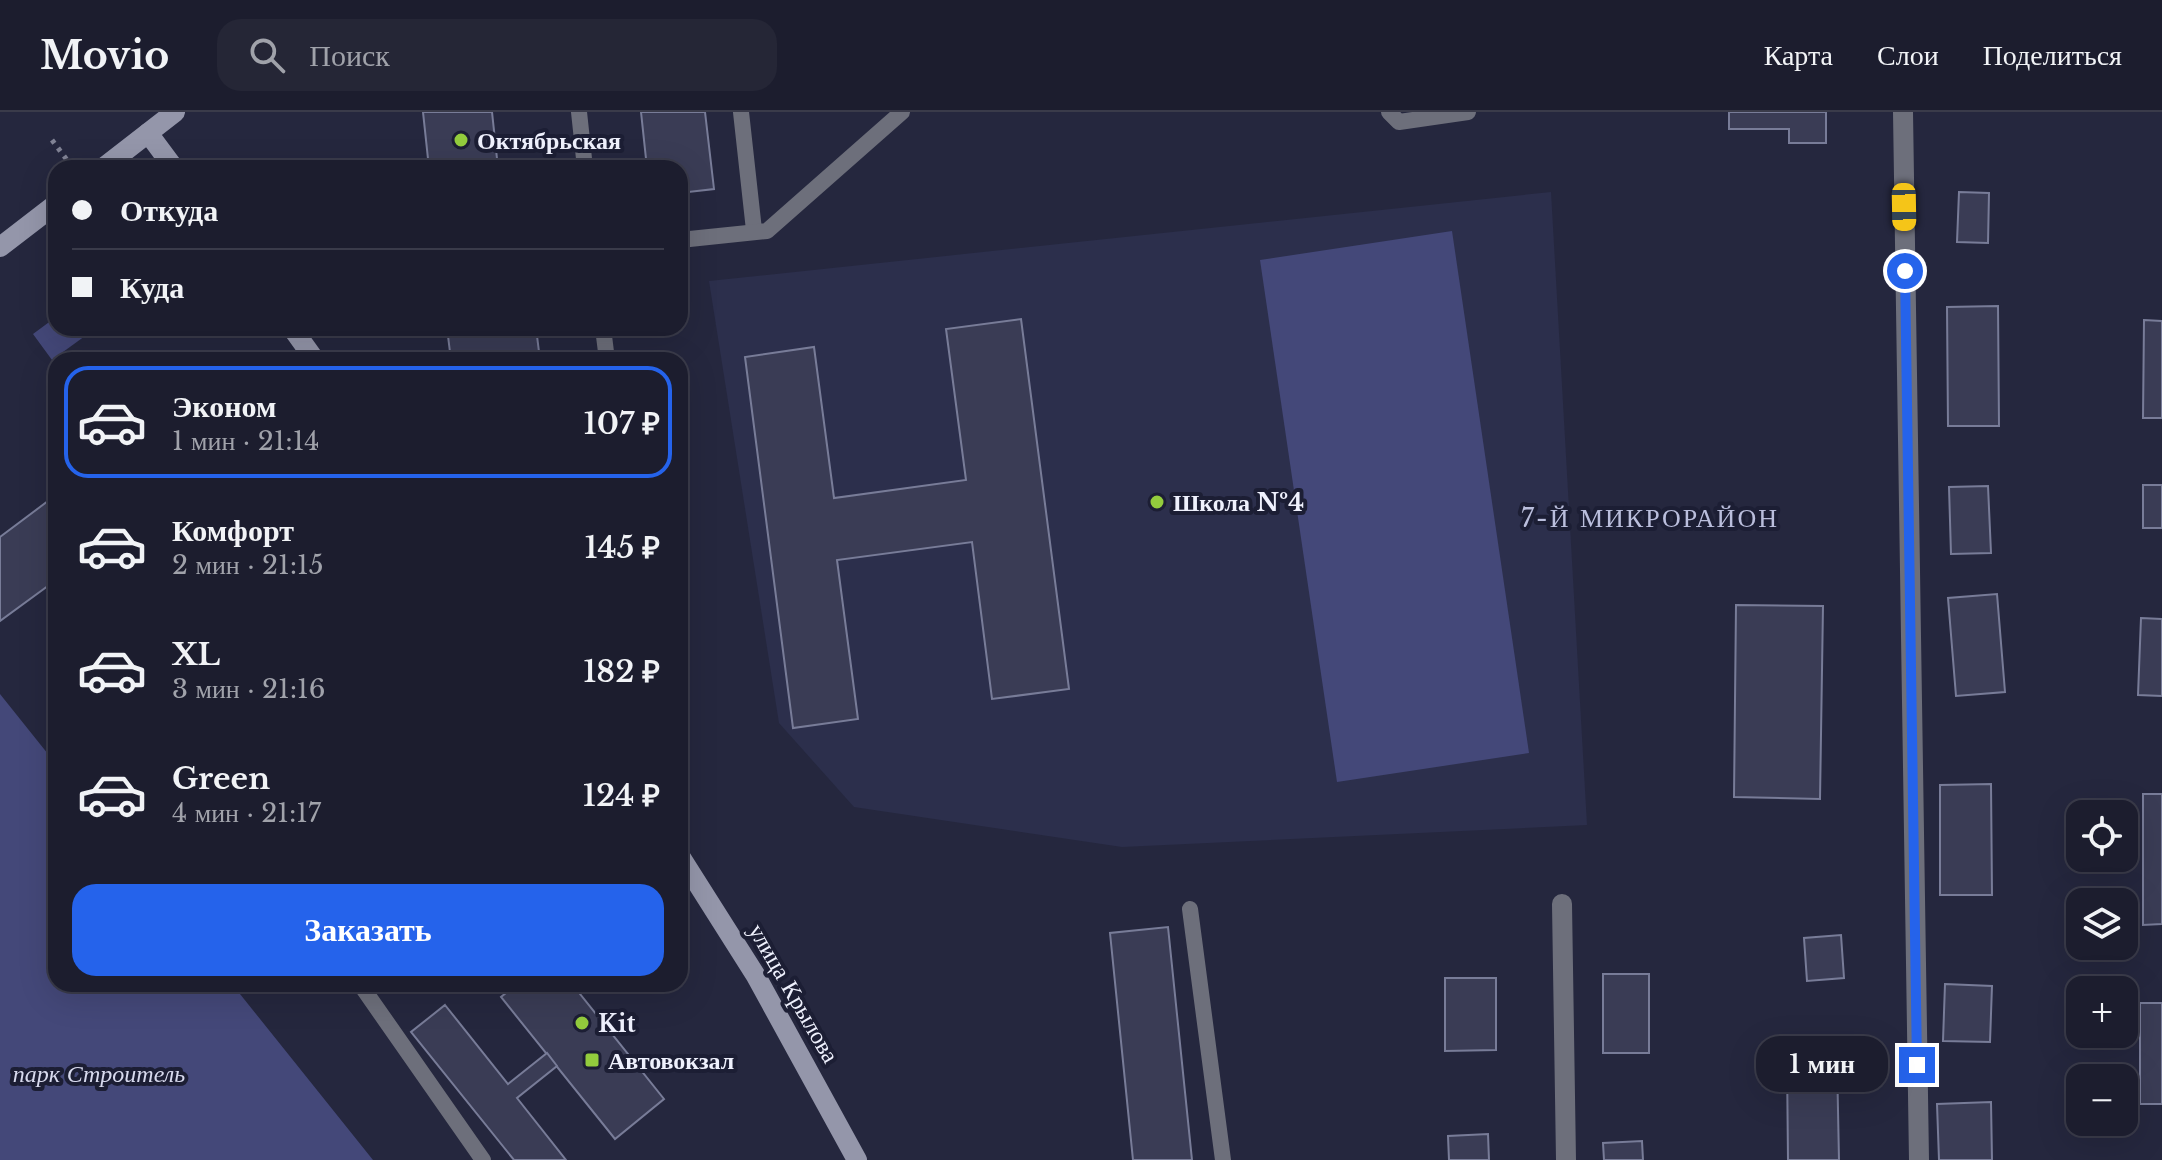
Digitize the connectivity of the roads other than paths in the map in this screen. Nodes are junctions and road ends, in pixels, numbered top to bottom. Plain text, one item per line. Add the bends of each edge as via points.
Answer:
1 (175, 112) edge
2 (579, 112) edge
3 (741, 112) edge
4 (902, 112) edge
5 (1389, 112) edge
6 (1468, 112) edge
7 (1903, 112) edge
8 (148, 133) junction
9 (113, 160) edge
10 (168, 160) edge
11 (584, 160) edge
12 (48, 210) edge
13 (754, 230) junction
14 (688, 239) edge
15 (0, 247) edge
16 (688, 869) edge
17 (1562, 904) dead end
18 (1190, 909) dead end
19 (366, 992) edge
20 (483, 1160) edge
21 (857, 1160) edge
22 (1223, 1160) edge
23 (1566, 1160) edge
24 (1919, 1160) edge

1 - 8 main road
2 - 11 lane
3 - 13 lane
4 - 13 lane via 767,231
5 - 6 lane via 1399,122
7 - 24 street
8 - 9 main road
8 - 10 main road
12 - 15 main road
13 - 14 lane
16 - 21 main road, улица Крылова via 756,976
17 - 23 street
18 - 22 lane
19 - 20 lane

